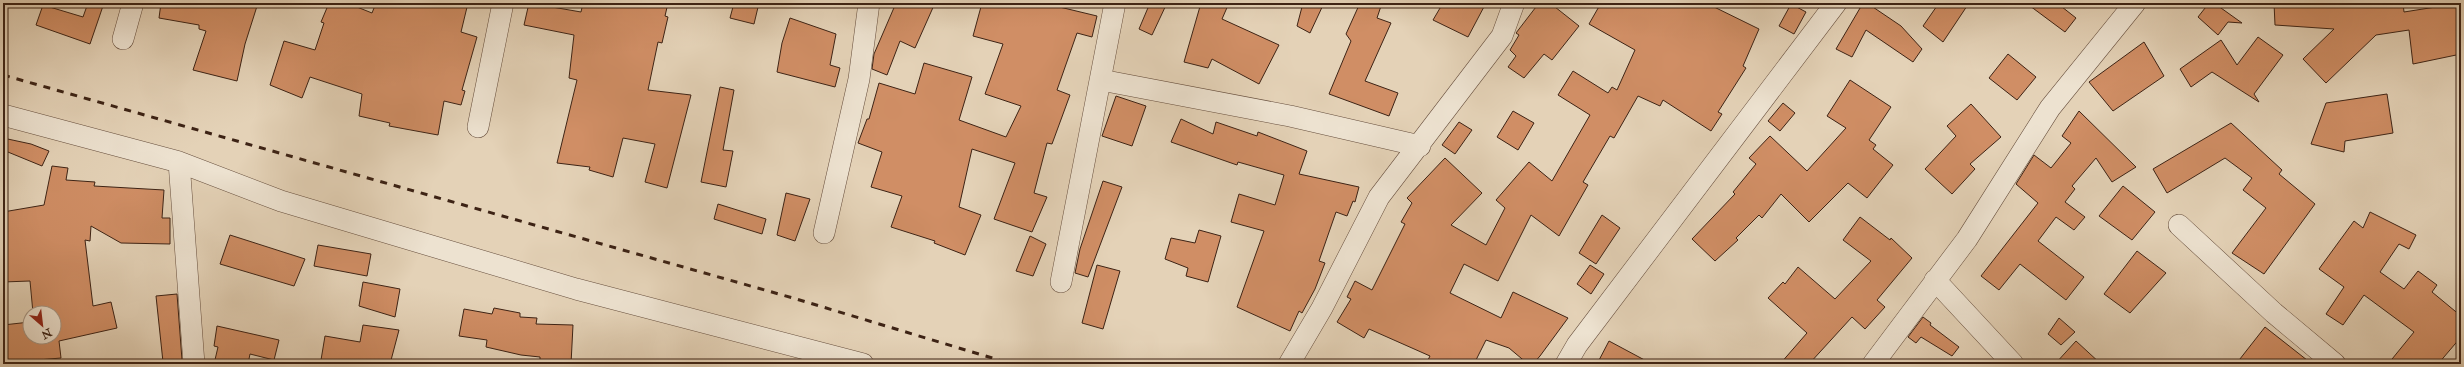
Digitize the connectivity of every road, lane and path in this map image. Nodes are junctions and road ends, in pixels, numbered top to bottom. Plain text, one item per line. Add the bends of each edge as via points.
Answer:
1 (133, 3) edge
2 (503, 3) edge
3 (870, 3) edge
4 (1115, 3) edge
5 (1514, 3) edge
6 (1836, 3) edge
7 (2135, 3) edge
8 (123, 39) dead end
9 (1101, 80) junction
10 (3, 115) edge
11 (478, 127) dead end
12 (1420, 146) junction
13 (179, 162) junction
14 (2179, 225) dead end
15 (824, 233) dead end
16 (1935, 280) junction
17 (1061, 282) dead end
18 (194, 364) edge
19 (863, 364) edge
20 (1289, 364) edge
21 (1566, 364) edge
22 (1874, 364) edge
23 (2013, 364) edge
24 (2335, 364) edge

1 - 8 street
2 - 11 street
3 - 15 street via 859,79
4 - 9 street
5 - 12 street via 1502,36
6 - 21 street via 1577,345
7 - 16 street via 2050,108 1967,239
9 - 12 street via 1290,116
9 - 17 street
10 - 13 street
12 - 20 street via 1393,176 1379,197 1322,308
13 - 18 street
13 - 19 street via 281,200 576,289
14 - 24 street via 2274,313
16 - 22 street
16 - 23 street

